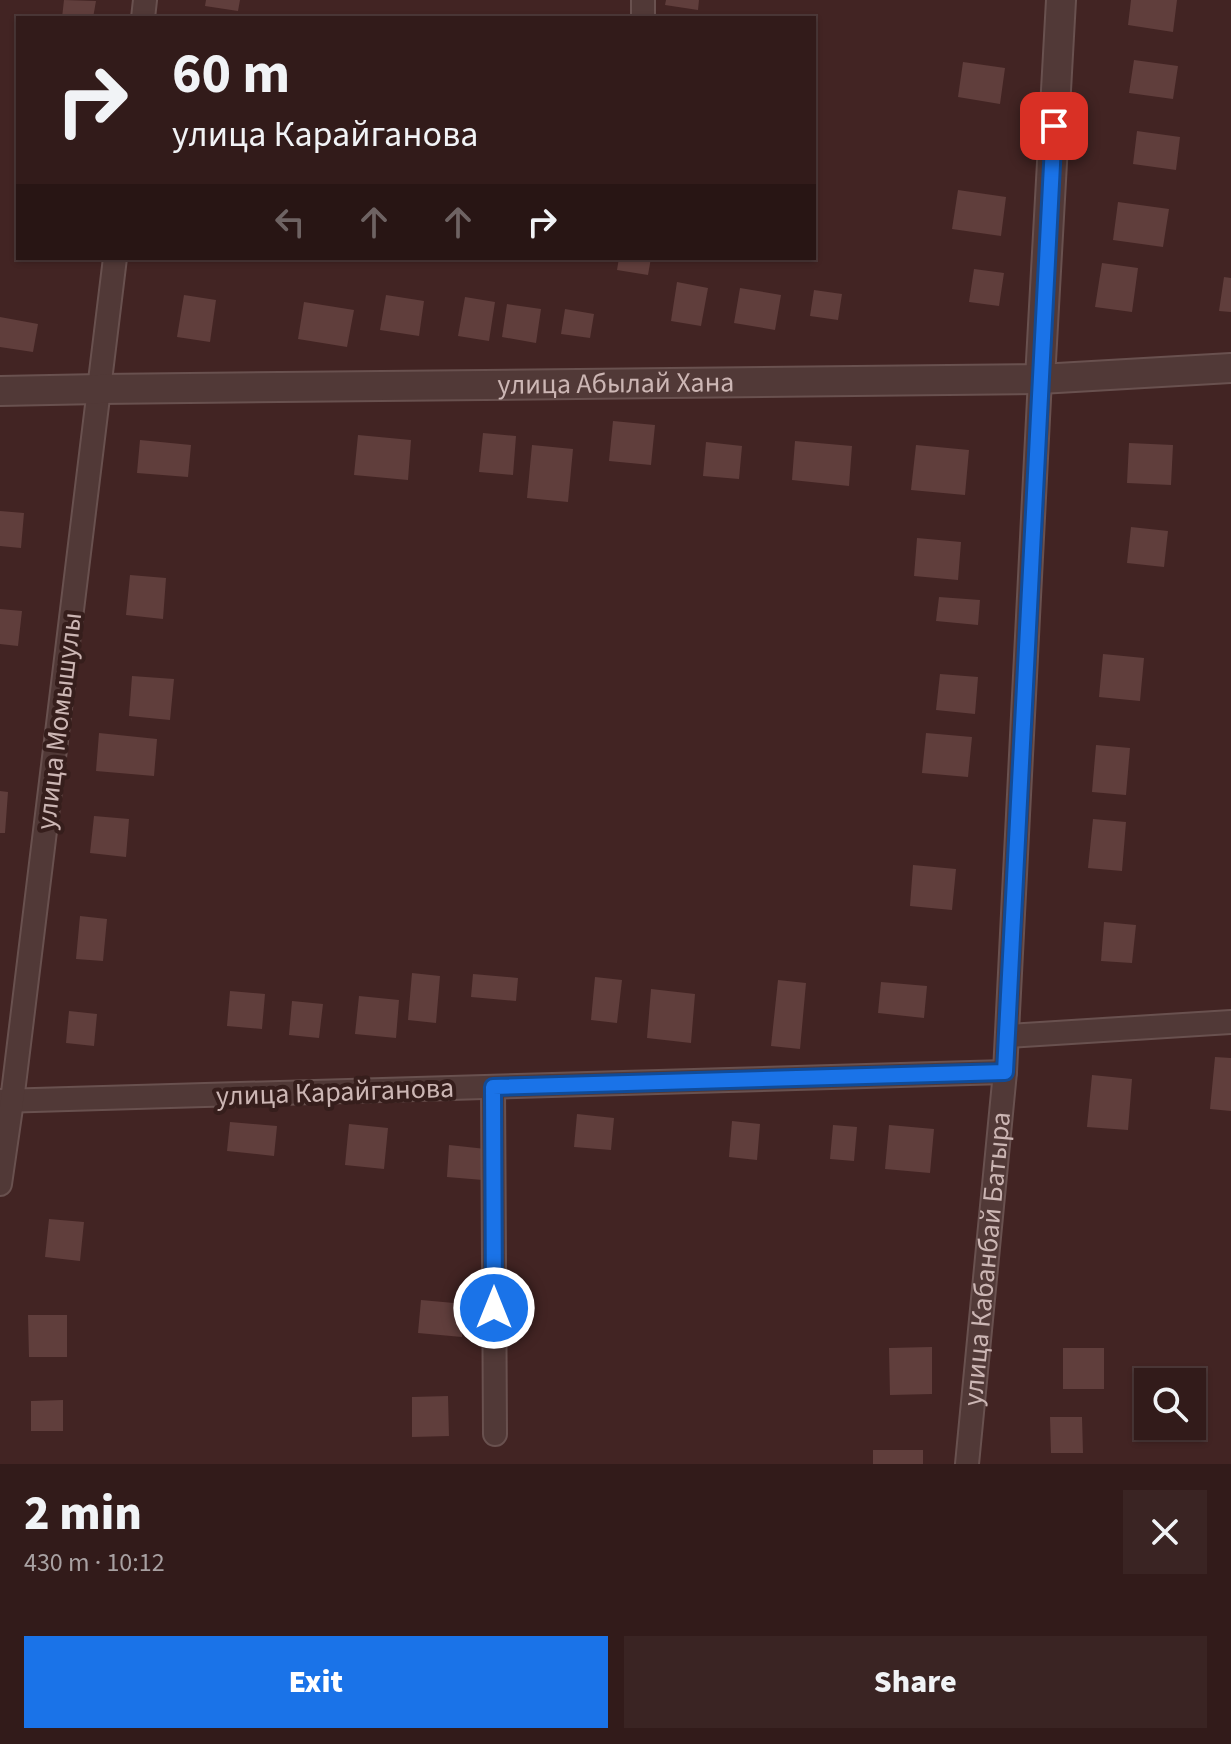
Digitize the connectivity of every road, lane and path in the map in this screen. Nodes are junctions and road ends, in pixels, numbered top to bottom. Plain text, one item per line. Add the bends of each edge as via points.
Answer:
1 (1061, 0) edge
2 (115, 260) edge
3 (1231, 368) edge
4 (1040, 379) junction
5 (100, 389) junction
6 (0, 391) edge
7 (1231, 1022) edge
8 (1007, 1036) junction
9 (1005, 1072) junction
10 (493, 1087) junction
11 (6, 1101) edge
12 (0, 1184) edge
13 (495, 1434) dead end
14 (967, 1464) edge

1 - 4 street, улица Кабанбай Батыра
2 - 5 street, улица Момышулы
3 - 4 street, улица Абылай Хана
4 - 5 street, улица Абылай Хана
4 - 8 street, улица Кабанбай Батыра
5 - 6 street, улица Абылай Хана
5 - 11 street, улица Момышулы
7 - 8 street
8 - 9 street, улица Кабанбай Батыра
9 - 10 street, улица Карайганова
9 - 14 street, улица Кабанбай Батыра
10 - 11 street, улица Карайганова
10 - 13 street
11 - 12 street, улица Момышулы

